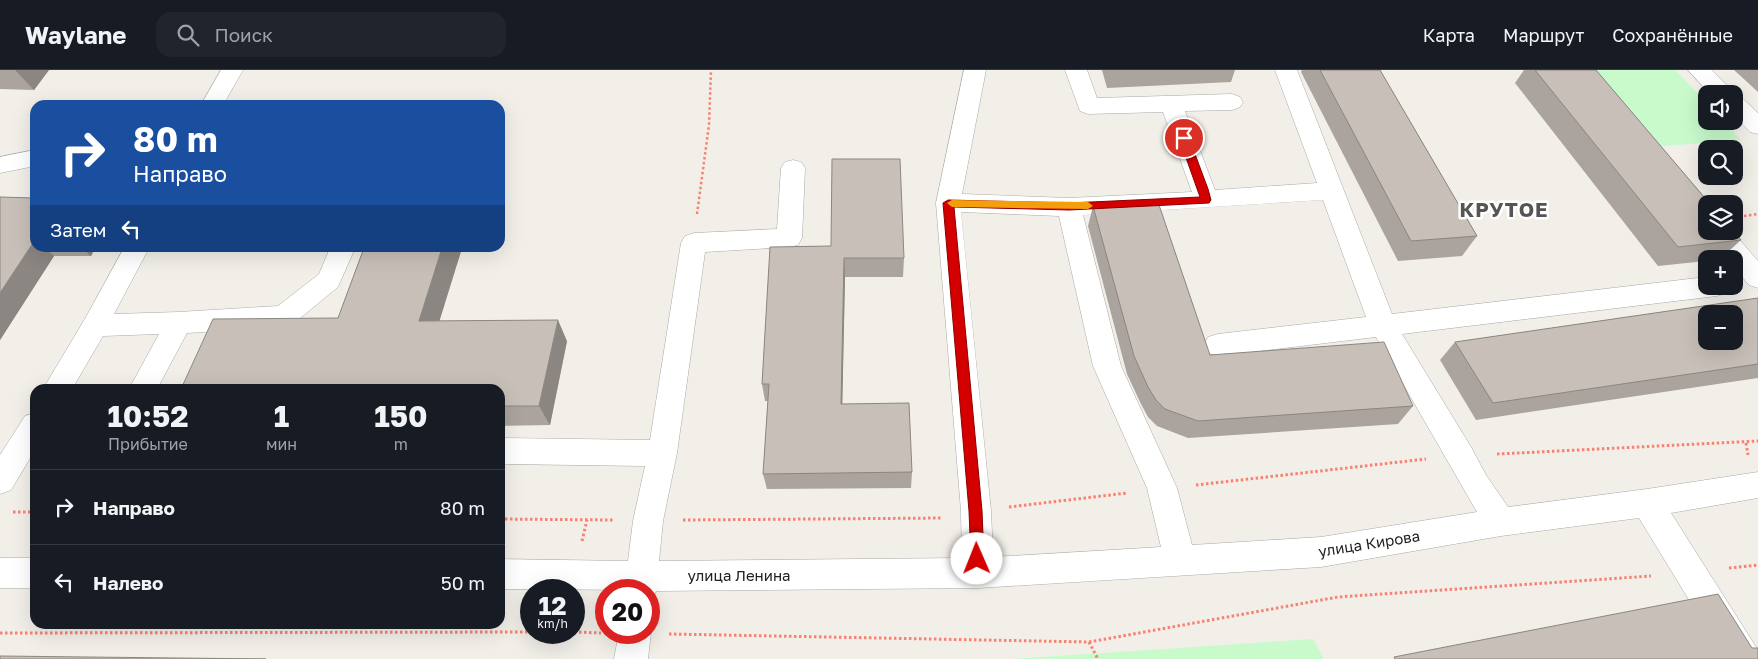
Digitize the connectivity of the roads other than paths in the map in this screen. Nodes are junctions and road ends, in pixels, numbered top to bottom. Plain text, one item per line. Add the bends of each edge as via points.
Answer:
1 (232, 70) edge
2 (975, 70) edge
3 (1076, 70) edge
4 (1286, 70) edge
5 (1699, 70) edge
6 (1715, 85) edge
7 (215, 100) edge
8 (1232, 102) dead end
9 (1171, 104) junction
10 (1743, 112) edge
11 (1758, 126) edge
12 (30, 159) edge
13 (0, 165) edge
14 (793, 168) dead end
15 (1333, 191) junction
16 (1206, 200) junction
17 (948, 203) junction
18 (1069, 207) junction
19 (1725, 240) edge
20 (134, 252) edge
21 (340, 252) edge
22 (1758, 280) edge
23 (1743, 282) edge
24 (1698, 288) edge
25 (179, 324) junction
26 (95, 325) junction
27 (1384, 326) junction
28 (1218, 345) dead end
29 (59, 384) edge
30 (146, 384) edge
31 (30, 439) edge
32 (505, 451) edge
33 (662, 453) junction
34 (0, 481) edge
35 (1758, 485) edge
36 (1647, 503) junction
37 (1501, 522) junction
38 (1180, 561) junction
39 (0, 573) edge
40 (30, 573) edge
41 (978, 573) junction
42 (505, 574) edge
43 (641, 579) edge
44 (595, 580) edge
45 (660, 582) edge
46 (1744, 659) edge

1 - 7 street
2 - 17 street
3 - 9 street via 1088,106
4 - 15 street
5 - 6 street
8 - 9 street
9 - 16 street
10 - 11 street
12 - 13 street
14 - 33 street via 789,238 694,243
15 - 16 street
15 - 27 street
16 - 18 street
17 - 18 street
17 - 41 street via 976,511
18 - 38 street via 1107,366 1162,488
19 - 22 street
20 - 26 street
21 - 25 street via 329,280 284,316
22 - 23 street
24 - 27 street
25 - 26 street
25 - 30 street
26 - 29 street
27 - 28 street
27 - 37 street via 1475,484
31 - 34 street
32 - 33 street
33 - 43 street via 648,520
35 - 36 street, улица Кирова
36 - 37 street, улица Кирова
36 - 46 street
37 - 38 street, улица Кирова via 1321,552
38 - 41 street, улица Кирова
39 - 40 street
41 - 45 street, улица Ленина
42 - 44 street, улица Ленина

